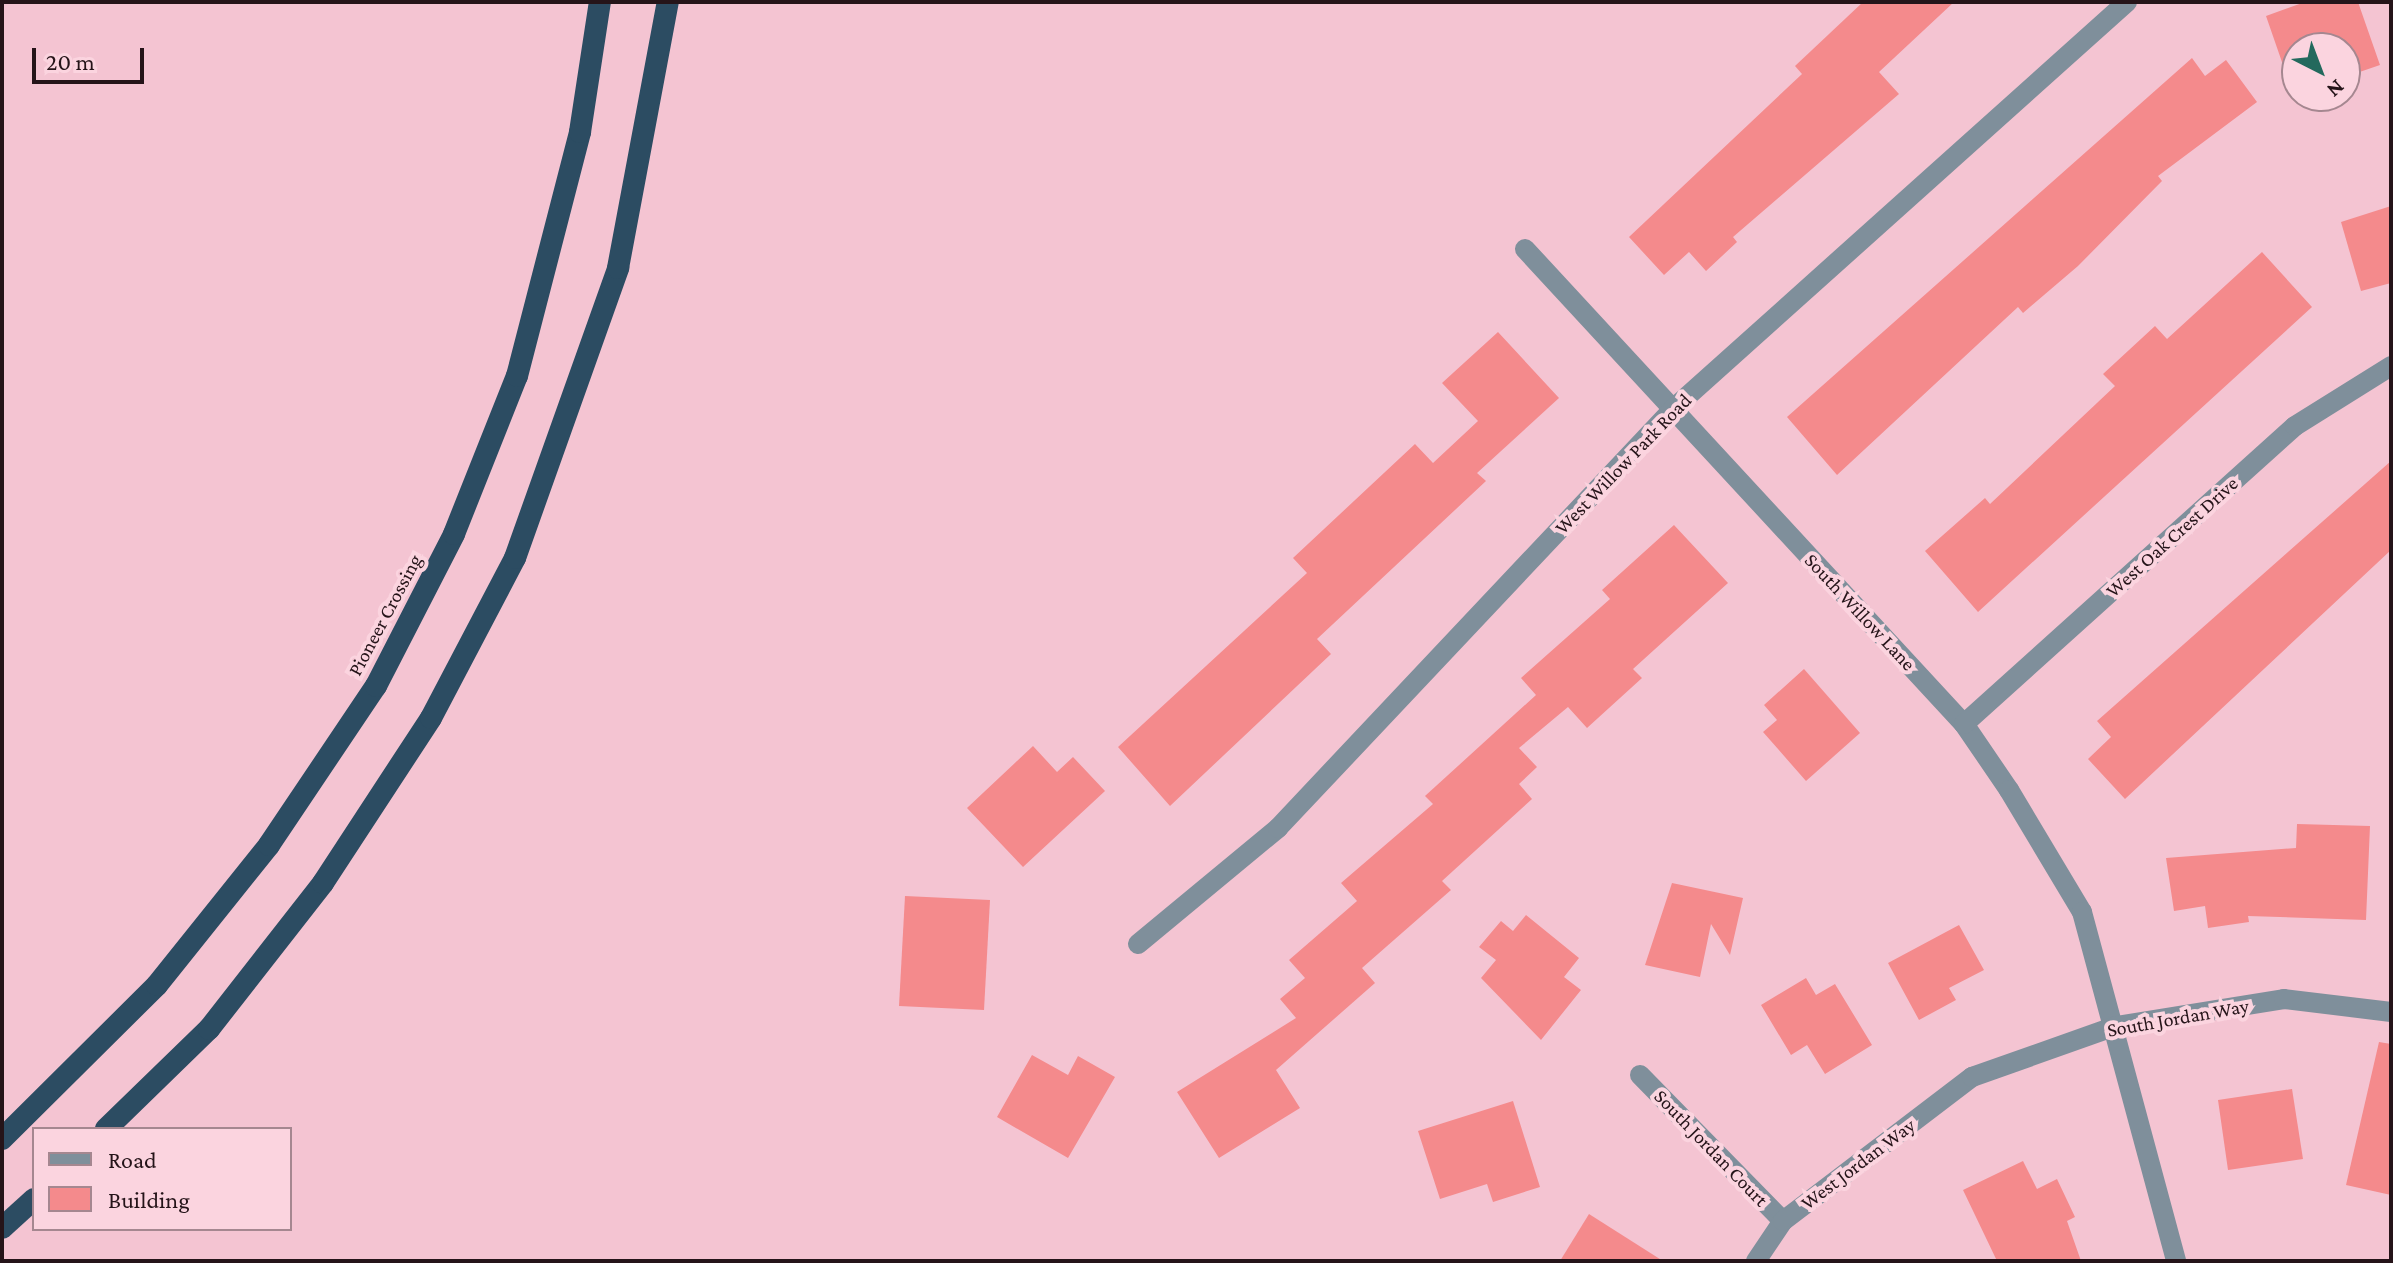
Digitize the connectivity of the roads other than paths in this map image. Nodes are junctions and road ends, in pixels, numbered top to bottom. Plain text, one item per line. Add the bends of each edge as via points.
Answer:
1 (600, 2) edge
2 (668, 2) edge
3 (2127, 2) edge
4 (1525, 249) dead end
5 (2391, 366) edge
6 (1673, 409) junction
7 (1964, 724) junction
8 (1138, 944) dead end
9 (2391, 1012) edge
10 (2116, 1026) junction
11 (1640, 1075) dead end
12 (1972, 1077) joint
13 (108, 1127) edge
14 (2, 1139) edge
15 (32, 1201) edge
16 (1783, 1221) junction
17 (2, 1228) edge
18 (1756, 1261) edge
19 (2176, 1261) edge

1 - 14 highway, Pioneer Crossing via 580,132 517,376 454,534 376,686 269,845 157,985
2 - 13 highway via 618,268 515,558 431,718 323,883 209,1029
3 - 6 street, West Willow Park Road
4 - 6 street, South Willow Lane
5 - 7 street, West Oak Crest Drive via 2295,426
6 - 7 street, South Willow Lane
6 - 8 street, West Willow Park Road via 1278,828
7 - 10 street, South Willow Lane via 2082,912
9 - 10 street, South Jordan Way via 2284,999
10 - 12 street, South Jordan Way
10 - 19 street, South Willow Lane
11 - 16 street, South Jordan Court
12 - 16 street, West Jordan Way
15 - 17 highway
16 - 18 street, West Jordan Way

